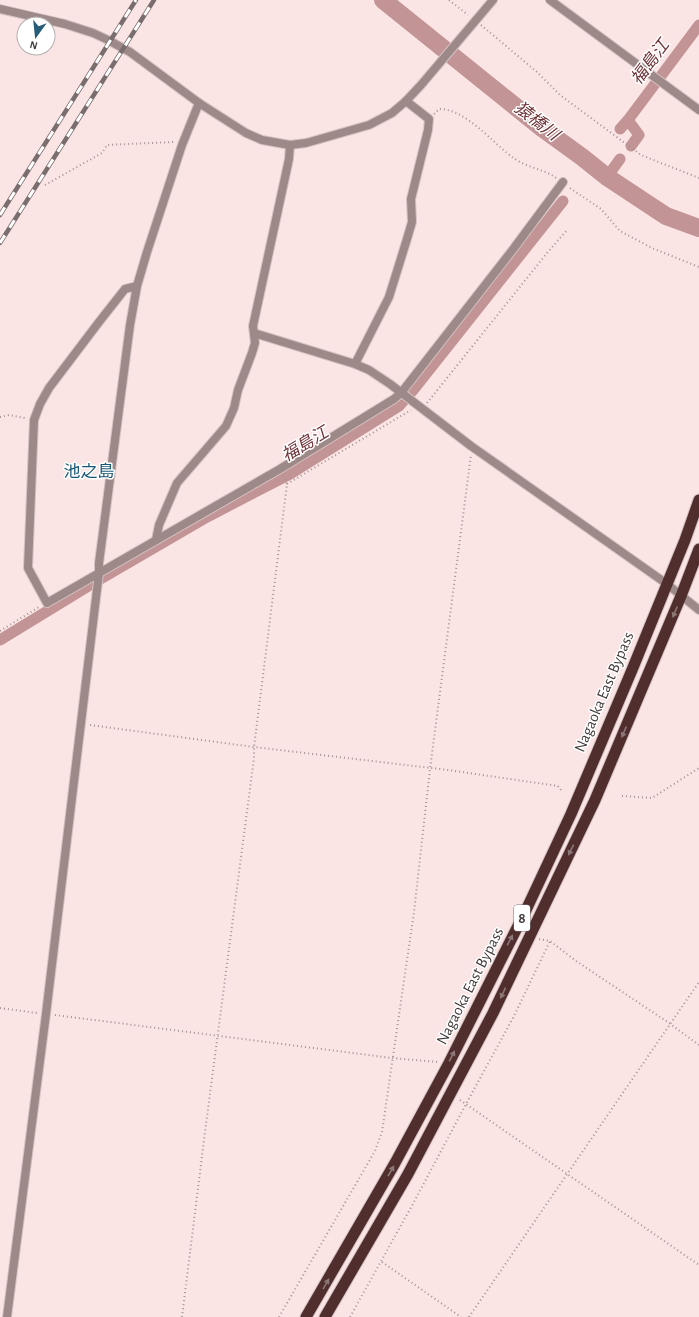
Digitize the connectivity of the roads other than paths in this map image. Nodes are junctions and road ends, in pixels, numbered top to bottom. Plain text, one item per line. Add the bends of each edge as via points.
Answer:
1 (492, 0) edge
2 (550, 0) edge
3 (0, 9) edge
4 (406, 101) junction
5 (199, 103) junction
6 (699, 110) edge
7 (290, 145) junction
8 (563, 182) road end
9 (137, 286) junction
10 (254, 333) junction
11 (355, 364) junction
12 (401, 393) junction
13 (699, 500) edge
14 (156, 540) junction
15 (699, 550) edge
16 (99, 573) junction
17 (667, 584) junction
18 (682, 596) junction
19 (699, 610) edge
20 (7, 1317) edge
21 (306, 1317) edge
22 (325, 1317) edge

1 - 4 street
2 - 6 street
3 - 5 street via 65,24 108,40 130,52
4 - 7 street via 392,113 368,126
4 - 11 street via 429,119 411,199 412,222 389,297
5 - 7 street via 246,133 262,140
5 - 9 street via 182,145
7 - 10 street via 253,326
8 - 12 street
9 - 16 street
9 - 16 street via 125,289 99,322 50,388 34,420 28,568 47,603
10 - 11 street
10 - 14 street via 255,343 226,426 177,483 159,525
11 - 12 street via 380,376
12 - 14 street via 280,469
12 - 17 street via 471,446
13 - 17 highway, Nagaoka East Bypass / 8
14 - 16 street
15 - 18 highway, Nagaoka East Bypass / 8
16 - 20 street
17 - 18 street
21 -> 17 highway, Nagaoka East Bypass / 8 via 395,1164 527,908 571,814
18 - 19 street
18 -> 22 highway, Nagaoka East Bypass / 8 via 596,800 493,1013 408,1174

